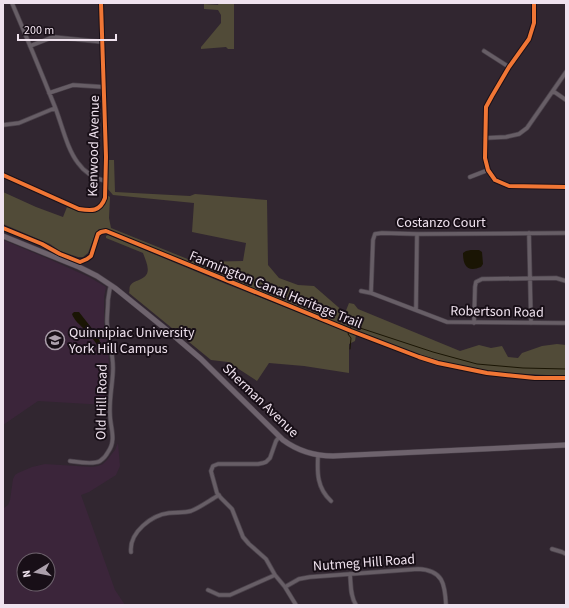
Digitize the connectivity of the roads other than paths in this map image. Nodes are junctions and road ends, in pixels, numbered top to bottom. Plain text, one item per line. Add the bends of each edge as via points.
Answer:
1 (12, 3) edge
2 (101, 3) edge
3 (534, 3) edge
4 (103, 42) junction
5 (30, 46) junction
6 (484, 51) dead end
7 (509, 67) junction
8 (566, 72) edge
9 (104, 87) junction
10 (553, 91) junction
11 (49, 93) junction
12 (566, 100) edge
13 (55, 108) junction
14 (3, 125) edge
15 (485, 138) junction
16 (488, 170) junction
17 (3, 175) edge
18 (470, 177) dead end
19 (105, 181) junction
20 (566, 187) edge
21 (529, 233) junction
22 (566, 233) edge
23 (417, 234) junction
24 (3, 236) edge
25 (530, 278) junction
26 (566, 281) edge
27 (111, 285) junction
28 (361, 291) dead end
29 (371, 293) junction
30 (416, 310) junction
31 (566, 322) edge
32 (474, 323) junction
33 (530, 323) junction
34 (279, 437) junction
35 (566, 445) edge
36 (318, 455) junction
37 (70, 461) dead end
38 (219, 495) junction
39 (331, 501) dead end
40 (552, 549) dead end
41 (131, 552) dead end
42 (566, 554) edge
43 (350, 574) junction
44 (275, 575) junction
45 (285, 587) junction
46 (208, 590) dead end
47 (296, 605) edge
48 (356, 605) edge
49 (446, 605) edge

1 - 5 street
2 - 4 street, Kenwood Avenue
3 - 7 street via 534,23 529,39
4 - 5 street via 53,37
4 - 9 street, Kenwood Avenue
5 - 11 street
6 - 7 street
7 - 15 street via 486,107
8 - 10 street
9 - 11 street via 73,85
9 - 19 street, Kenwood Avenue
10 - 12 street
10 - 15 street via 527,128 506,137
11 - 13 street
13 - 14 street via 19,123
13 - 19 street via 78,164 96,179
15 - 16 street
16 - 18 street
16 - 20 street via 495,180 509,186
17 - 19 street, Kenwood Avenue via 78,209 89,211 102,204 105,198
21 - 22 street, Costanzo Court
21 - 23 street, Costanzo Court
21 - 25 street
23 - 29 street, Costanzo Court via 375,234
23 - 30 street
24 - 27 main road, Sherman Avenue via 79,267
25 - 26 street via 556,278
25 - 32 street via 482,279 476,282
25 - 33 street
27 - 34 main road, Sherman Avenue via 196,354
27 - 37 street, Old Hill Road via 107,317 113,360 110,418 113,442 104,458 97,462
28 - 29 street, Robertson Road
29 - 30 street, Robertson Road
30 - 32 street, Robertson Road via 447,322
31 - 33 street, Robertson Road
32 - 33 street, Robertson Road
34 - 36 main road, Sherman Avenue via 300,450
34 - 38 street via 270,458 265,463 222,463 213,466 212,475
35 - 36 main road, Sherman Avenue
36 - 39 street via 319,483 321,490
38 - 41 street via 191,511 169,513 153,518 136,533
38 - 44 street via 232,509 243,537 266,558
40 - 42 street
43 - 45 street, Nutmeg Hill Road via 299,579
43 - 48 street via 352,598
43 - 49 street, Nutmeg Hill Road via 427,569 433,572 445,587
44 - 45 street
44 - 46 street via 230,595 219,595
45 - 47 street

